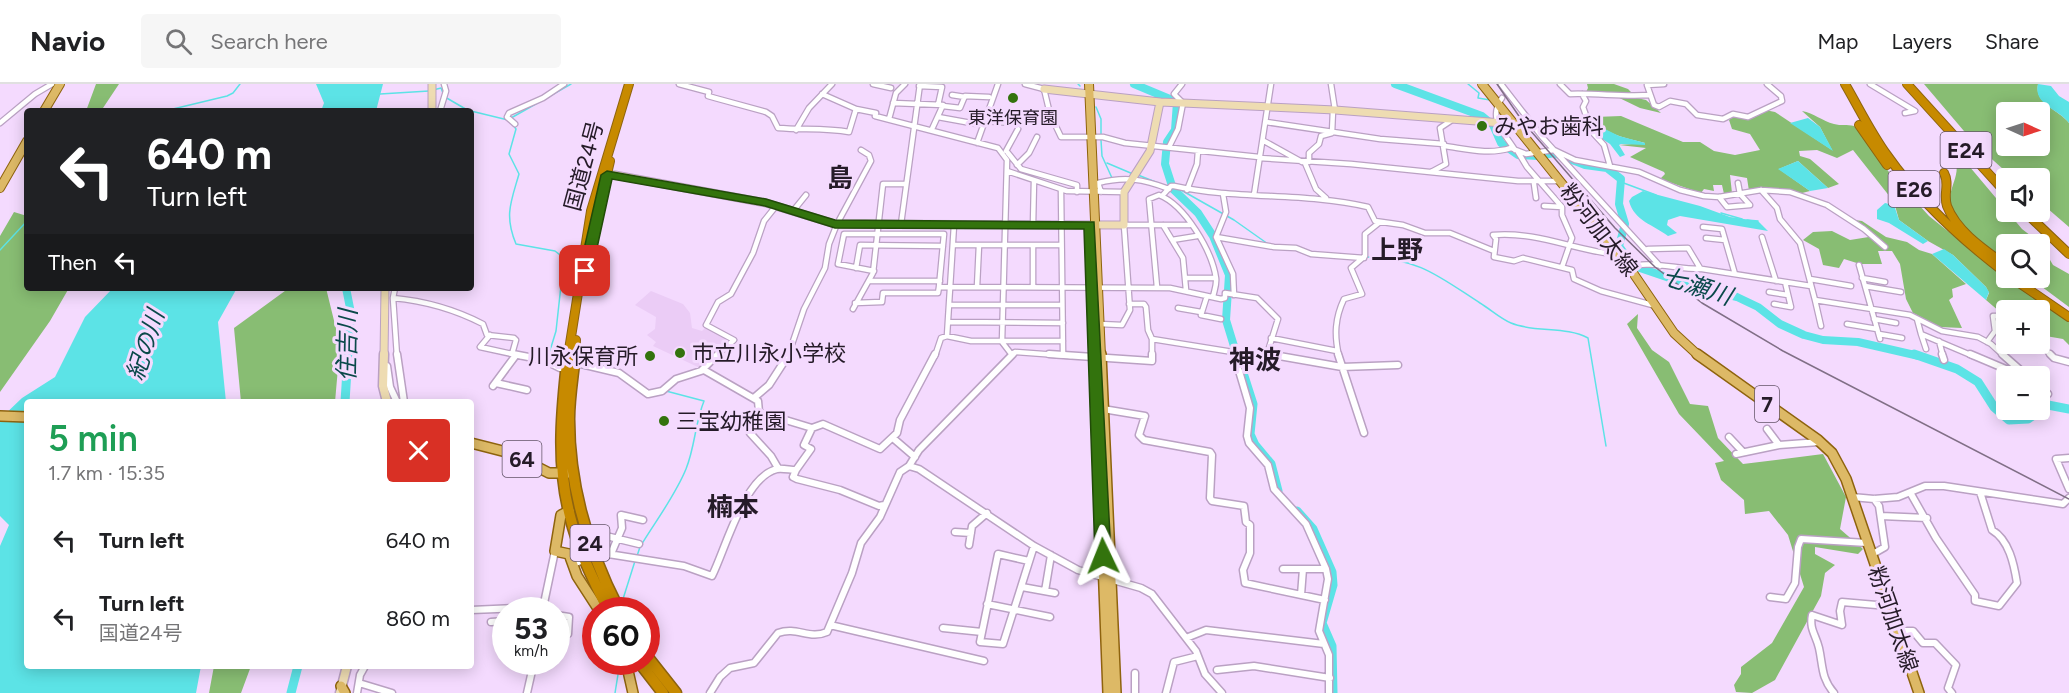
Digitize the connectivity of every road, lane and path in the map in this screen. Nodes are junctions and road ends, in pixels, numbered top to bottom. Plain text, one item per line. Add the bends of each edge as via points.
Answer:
1 (432, 84) edge
2 (444, 84) edge
3 (564, 84) edge
4 (629, 84) edge
5 (634, 84) edge
6 (679, 84) edge
7 (832, 84) edge
8 (873, 84) edge
9 (905, 84) edge
10 (998, 84) edge
11 (1025, 84) edge
12 (1084, 84) edge
13 (1089, 84) edge
14 (1182, 84) edge
15 (1271, 84) edge
16 (1331, 84) edge
17 (1482, 84) edge
18 (1501, 84) edge
19 (1560, 84) edge
20 (1664, 84) edge
21 (1767, 84) edge
22 (1845, 84) edge
23 (1851, 84) edge
24 (1870, 84) edge
25 (1907, 84) edge
26 (1913, 84) edge
27 (56, 85) edge
28 (920, 85) edge
29 (891, 88) dead end
30 (1044, 89) junction
31 (822, 94) junction
32 (1087, 94) junction
33 (1582, 94) junction
34 (952, 95) dead end
35 (1650, 95) junction
36 (965, 97) junction
37 (989, 98) dead end
38 (1499, 101) junction
39 (1160, 102) junction
40 (1179, 103) junction
41 (893, 104) junction
42 (917, 104) junction
43 (941, 106) junction
44 (1268, 107) junction
45 (45, 108) edge
46 (432, 108) edge
47 (441, 108) edge
48 (856, 109) junction
49 (1334, 110) junction
50 (1905, 113) dead end
51 (1936, 114) junction
52 (938, 117) junction
53 (889, 119) junction
54 (1452, 120) junction
55 (1266, 122) junction
56 (1491, 122) junction
57 (0, 123) edge
58 (982, 123) junction
59 (1016, 123) dead end
60 (514, 124) dead end
61 (913, 124) junction
62 (1515, 124) junction
63 (1859, 125) dead end
64 (932, 129) junction
65 (1018, 129) dead end
66 (796, 130) junction
67 (1333, 131) junction
68 (1037, 137) dead end
69 (1095, 137) junction
70 (1264, 141) junction
71 (976, 143) junction
72 (1151, 145) junction
73 (1444, 145) junction
74 (24, 146) edge
75 (1167, 147) junction
76 (861, 150) dead end
77 (1006, 151) junction
78 (1198, 151) junction
79 (1515, 152) junction
80 (1557, 153) junction
81 (1540, 155) junction
82 (1259, 157) junction
83 (1306, 162) junction
84 (1017, 165) junction
85 (1610, 166) junction
86 (1007, 171) junction
87 (1430, 173) junction
88 (1944, 173) dead end
89 (604, 175) junction
90 (1134, 175) junction
91 (1034, 180) junction
92 (1996, 180) edge
93 (1561, 181) junction
94 (1543, 183) junction
95 (1738, 183) dead end
96 (905, 184) junction
97 (1534, 184) junction
98 (1171, 187) junction
99 (0, 188) edge
100 (1061, 190) junction
101 (1187, 190) junction
102 (1761, 190) junction
103 (1077, 192) junction
104 (1094, 192) junction
105 (1124, 192) junction
106 (1223, 194) junction
107 (1740, 194) junction
108 (806, 195) dead end
109 (1254, 195) junction
110 (1162, 196) junction
111 (1719, 197) junction
112 (1326, 198) junction
113 (1536, 198) dead end
114 (776, 206) junction
115 (1544, 207) dead end
116 (1562, 207) junction
117 (793, 211) junction
118 (1225, 215) joint
119 (1380, 222) junction
120 (2038, 222) edge
121 (837, 224) junction
122 (880, 224) junction
123 (901, 224) junction
124 (954, 225) junction
125 (1005, 225) junction
126 (1033, 225) junction
127 (1061, 225) junction
128 (1093, 225) junction
129 (1124, 225) junction
130 (1152, 225) junction
131 (1163, 225) junction
132 (1190, 225) junction
133 (1703, 227) dead end
134 (878, 233) junction
135 (1957, 234) junction
136 (1197, 236) junction
137 (1216, 237) junction
138 (1762, 237) dead end
139 (1706, 238) dead end
140 (1172, 240) junction
141 (1725, 240) junction
142 (1569, 244) junction
143 (877, 245) junction
144 (953, 245) junction
145 (979, 245) junction
146 (1004, 245) junction
147 (1033, 245) junction
148 (1061, 245) junction
149 (943, 246) junction
150 (1885, 248) dead end
151 (1648, 249) dead end
152 (1494, 250) junction
153 (2069, 251) edge
154 (1619, 255) junction
155 (1364, 257) junction
156 (1996, 258) edge
157 (1996, 258) edge
158 (1859, 265) dead end
159 (1996, 265) edge
160 (1660, 266) junction
161 (1562, 267) junction
162 (1629, 267) junction
163 (856, 268) junction
164 (1700, 268) junction
165 (874, 272) junction
166 (1735, 274) junction
167 (1186, 278) junction
168 (1216, 278) junction
169 (1862, 278) junction
170 (869, 280) junction
171 (1776, 281) junction
172 (1785, 282) junction
173 (1885, 282) dead end
174 (1810, 283) junction
175 (940, 284) junction
176 (1851, 286) dead end
177 (1865, 286) junction
178 (951, 287) junction
179 (977, 287) junction
180 (1004, 287) junction
181 (1033, 287) junction
182 (1062, 287) junction
183 (1096, 287) junction
184 (1128, 287) junction
185 (1157, 287) junction
186 (2027, 288) edge
187 (2035, 288) edge
188 (1186, 290) junction
189 (385, 291) edge
190 (394, 291) edge
191 (1769, 292) dead end
192 (1901, 292) dead end
193 (1231, 294) junction
194 (1788, 295) junction
195 (1210, 297) junction
196 (393, 298) junction
197 (1815, 300) junction
198 (855, 303) junction
199 (1129, 304) junction
200 (1774, 304) dead end
201 (950, 305) junction
202 (1003, 305) junction
203 (1062, 305) junction
204 (1656, 306) junction
205 (1178, 308) dead end
206 (853, 309) dead end
207 (1872, 310) junction
208 (2069, 311) edge
209 (1201, 312) junction
210 (1996, 316) edge
211 (2069, 317) edge
212 (1221, 319) dead end
213 (1874, 319) junction
214 (1917, 319) junction
215 (948, 322) junction
216 (1002, 322) junction
217 (1896, 322) dead end
218 (1063, 323) junction
219 (1100, 324) junction
220 (1847, 324) dead end
221 (1821, 326) dead end
222 (1921, 333) junction
223 (383, 334) junction
224 (1879, 334) junction
225 (489, 335) junction
226 (947, 336) junction
227 (1271, 338) junction
228 (1902, 338) dead end
229 (1152, 339) junction
230 (1063, 341) junction
231 (1940, 341) junction
232 (1002, 342) junction
233 (1988, 342) junction
234 (1926, 349) dead end
235 (1337, 351) junction
236 (1235, 352) junction
237 (1063, 353) junction
238 (1267, 354) junction
239 (2050, 354) edge
240 (514, 355) junction
241 (1012, 355) junction
242 (1098, 357) junction
243 (1944, 360) dead end
244 (2069, 362) edge
245 (1398, 365) dead end
246 (1999, 366) edge
247 (2016, 366) edge
248 (1342, 367) junction
249 (570, 368) junction
250 (704, 370) junction
251 (527, 390) dead end
252 (755, 398) junction
253 (386, 399) edge
254 (396, 399) edge
255 (403, 399) edge
256 (1103, 409) junction
257 (759, 412) junction
258 (0, 416) edge
259 (24, 417) edge
260 (812, 428) junction
261 (1767, 429) dead end
262 (1364, 433) dead end
263 (1729, 436) dead end
264 (894, 439) junction
265 (1820, 442) junction
266 (474, 444) edge
267 (1779, 446) junction
268 (915, 457) junction
269 (2069, 458) edge
270 (909, 466) junction
271 (778, 468) junction
272 (796, 470) junction
273 (568, 473) junction
274 (2069, 489) edge
275 (1980, 492) junction
276 (1911, 494) junction
277 (1852, 497) junction
278 (1874, 499) junction
279 (2068, 502) edge
280 (884, 506) junction
281 (569, 511) junction
282 (987, 513) junction
283 (1881, 516) junction
284 (1927, 518) junction
285 (643, 520) dead end
286 (955, 532) dead end
287 (971, 533) junction
288 (598, 534) dead end
289 (617, 539) junction
290 (1867, 543) junction
291 (639, 544) dead end
292 (969, 545) dead end
293 (1034, 546) junction
294 (555, 551) junction
295 (611, 554) junction
296 (1051, 555) junction
297 (1871, 555) junction
298 (595, 556) junction
299 (584, 560) junction
300 (1029, 561) junction
301 (573, 564) junction
302 (1283, 569) dead end
303 (1303, 569) junction
304 (1326, 569) junction
305 (1107, 579) junction
306 (1022, 587) junction
307 (1046, 591) junction
308 (1055, 593) dead end
309 (1301, 595) junction
310 (545, 597) edge
311 (591, 597) edge
312 (602, 597) edge
313 (613, 597) edge
314 (1770, 597) dead end
315 (1325, 600) junction
316 (987, 603) junction
317 (1888, 606) junction
318 (1015, 608) junction
319 (474, 610) edge
320 (492, 610) edge
321 (1050, 618) dead end
322 (830, 625) junction
323 (943, 628) dead end
324 (1897, 630) junction
325 (982, 632) junction
326 (1186, 638) junction
327 (1324, 644) junction
328 (1198, 656) junction
329 (984, 661) dead end
330 (346, 669) edge
331 (363, 669) edge
332 (1217, 670) dead end
333 (1136, 673) dead end
334 (531, 675) edge
335 (644, 675) edge
336 (653, 675) edge
337 (656, 675) edge
338 (1330, 678) junction
339 (359, 683) junction
340 (632, 688) edge
341 (342, 691) edge
342 (357, 693) edge
343 (392, 693) edge
344 (527, 693) edge
345 (663, 693) edge
346 (676, 693) edge
347 (710, 693) edge
348 (1108, 693) edge
349 (1116, 693) edge
350 (1135, 693) edge
351 (1166, 693) edge
352 (1222, 693) edge
353 (1329, 693) edge
354 (1834, 693) edge
355 (1919, 693) edge
356 (1952, 693) edge

1 - 46 street
2 - 47 street
3 - 60 street via 509,113 507,117
4 - 89 highway, 国道24号 / 24
5 - 89 highway, 国道24号 / 24
6 - 66 street via 709,92 708,96 728,104 768,113 778,128
7 - 31 street
8 - 29 street
9 - 41 street via 896,93
10 - 58 street
11 - 30 street
12 - 32 main road
13 - 32 main road
14 - 40 street via 1174,94
15 - 44 street
16 - 49 street
17 - 38 main road, 粉河加太線 / 7
18 - 80 street
19 - 33 street via 1570,94
20 - 35 street via 1647,85
21 - 35 street via 1782,101 1748,117 1697,115 1686,104 1670,101 1659,107
22 - 135 highway, E26 via 1902,176
23 - 156 highway, E26 via 1888,147 1920,189
24 - 50 street via 1915,111
25 - 51 highway, E24
26 - 51 highway, E24
27 - 45 main road
27 - 57 street via 35,94
28 - 42 street
28 - 43 street via 942,87
30 - 32 street
30 - 69 street via 1059,136
31 - 48 street
31 - 66 street
32 - 39 street
32 - 69 main road
33 - 35 street
33 - 85 street via 1592,132 1604,145
34 - 36 street
36 - 37 street
36 - 43 street via 960,108
38 - 56 street
38 - 62 main road, 粉河加太線 / 7
39 - 40 street
39 - 72 street
40 - 44 street
40 - 75 street via 1178,130
41 - 42 street
41 - 53 street
42 - 43 street
42 - 61 street
43 - 52 street
44 - 49 street
44 - 55 street
48 - 53 street
48 - 66 street via 849,132
49 - 54 street
49 - 67 street
51 - 92 highway, E24
52 - 58 street
52 - 64 street
53 - 61 street
54 - 56 street
54 - 73 street via 1440,128
55 - 67 street
55 - 70 street
56 - 62 street
56 - 79 street via 1508,138
58 - 59 street
58 - 71 street
61 - 64 street
61 - 96 street
62 - 81 main road, 粉河加太線 / 7
63 - 135 highway via 1907,187
64 - 71 street
65 - 77 street
67 - 73 street
67 - 83 street via 1321,136
68 - 84 street
69 - 72 street
69 - 104 main road
70 - 82 street
70 - 83 street
71 - 77 street
71 - 86 street via 1002,150
72 - 75 street
72 - 90 street
73 - 79 street via 1483,152
73 - 87 street via 1446,164
74 - 99 main road
75 - 78 street
76 - 121 street via 871,161
77 - 84 street
78 - 82 street
78 - 101 street
79 - 81 street
79 - 94 street
80 - 81 street
80 - 85 street
80 - 160 street
81 - 93 main road, 粉河加太線 / 7
82 - 83 street
82 - 109 street
83 - 87 street
83 - 112 street via 1316,189
84 - 103 street via 1077,185
85 - 111 street via 1639,172 1693,194
86 - 91 street
86 - 125 street
87 - 97 street
88 - 157 highway via 1948,182 1945,199 1954,218
89 - 114 street
89 - 249 highway, 国道24号 / 24 via 579,277
90 - 98 street
90 - 104 street via 1098,183
90 - 105 street
91 - 100 street
91 - 126 street
93 - 94 street
93 - 154 main road, 粉河加太線 / 7
94 - 97 street
94 - 116 street
95 - 107 street
96 - 122 street via 884,184
96 - 123 street
97 - 113 street
98 - 101 street
98 - 110 street
100 - 103 street
100 - 127 street
101 - 106 street
102 - 107 street
102 - 150 street via 1790,192 1820,202 1864,229
102 - 174 street via 1800,243
103 - 104 street
104 - 105 street
104 - 128 main road
105 - 129 street
106 - 109 street
106 - 118 street
107 - 111 street
107 - 111 street via 1750,205 1727,207
108 - 117 street
109 - 112 street
110 - 130 street via 1149,199
110 - 132 street via 1179,206
112 - 119 street via 1368,207 1375,221
114 - 117 street
114 - 250 street via 764,221 753,253 731,294 718,302 706,325 734,340 700,369
115 - 116 street
116 - 142 street via 1572,238
117 - 121 street
118 - 137 street
119 - 152 street via 1425,233 1446,232
119 - 155 street via 1365,234
120 - 153 highway
121 - 122 street
121 - 252 street via 825,268 804,309 788,356
122 - 123 street
122 - 134 street
123 - 124 street
124 - 125 street
124 - 144 street
125 - 126 street
125 - 146 street
126 - 127 street
127 - 128 street
127 - 148 street
128 - 129 street
128 - 183 main road
129 - 130 street
129 - 184 street
130 - 131 street
130 - 185 street
131 - 132 street
131 - 140 street
132 - 136 street
133 - 141 street via 1722,229
134 - 143 street
134 - 149 street via 944,234
134 - 163 street via 844,234 838,264
135 - 159 highway, E26
136 - 140 street
136 - 168 street
137 - 155 street via 1296,248 1311,254
137 - 193 street via 1233,274
138 - 171 street
139 - 141 street
140 - 167 street via 1183,258
141 - 166 street
142 - 152 street via 1529,234 1495,234
142 - 154 street
142 - 161 street
143 - 149 street
143 - 163 street via 860,245
143 - 165 street
144 - 145 street
144 - 178 street
145 - 146 street
145 - 179 street
146 - 147 street
146 - 180 street
147 - 148 street
147 - 181 street
148 - 182 street
149 - 175 street
151 - 164 street via 1688,248
152 - 161 street via 1494,256 1512,261 1521,257
154 - 162 main road, 粉河加太線 / 7
155 - 235 street via 1351,268 1362,294 1344,299 1336,316
158 - 169 street
160 - 162 street
160 - 164 street
161 - 204 street via 1572,270 1574,279 1601,291
162 - 204 main road, 粉河加太線 / 7
163 - 165 street
164 - 166 street
165 - 170 street
166 - 171 street
167 - 168 street
167 - 188 street
168 - 195 street
169 - 173 street
169 - 177 street
170 - 175 street
170 - 198 street
171 - 172 street
172 - 174 street
172 - 194 street
174 - 176 street
174 - 197 street
175 - 178 street
175 - 198 street via 938,293 883,293 882,302
177 - 192 street
177 - 207 street
178 - 179 street
178 - 201 street
179 - 180 street
180 - 181 street
180 - 202 street
181 - 182 street
182 - 183 street
182 - 203 street
183 - 184 street
183 - 219 main road
183 - 242 main road
184 - 185 street
184 - 199 street
185 - 188 street
186 - 211 highway
187 - 208 highway
188 - 195 street
189 - 223 street
190 - 196 street
191 - 194 street
193 - 195 street via 1225,293 1223,299
193 - 227 street via 1257,298 1278,319
194 - 200 street via 1791,307
195 - 209 street
196 - 225 street via 448,306 483,324
196 - 255 street
197 - 207 street
197 - 221 street
198 - 206 street
199 - 219 street via 1122,325
199 - 229 street via 1146,307
201 - 202 street
201 - 215 street
202 - 203 street
202 - 216 street
203 - 218 street
204 - 265 main road, 粉河加太線 / 7 via 1688,348
205 - 209 street
207 - 213 street
207 - 214 street
209 - 212 street
210 - 233 street via 1995,331
213 - 217 street
213 - 224 street
214 - 222 street
214 - 233 street via 1941,331
215 - 216 street
215 - 226 street
216 - 218 street
216 - 232 street
218 - 230 street
219 - 242 main road
220 - 224 street
222 - 231 street
222 - 234 street
223 - 253 street
223 - 254 street via 390,387
224 - 228 street
225 - 240 street via 516,340
225 - 240 street via 480,347
226 - 232 street
226 - 264 street via 941,338
227 - 235 street
227 - 238 street
229 - 236 street
229 - 242 street via 1152,361
230 - 232 street
230 - 237 street
231 - 243 street
231 - 246 street
232 - 241 street
233 - 247 street
235 - 248 street
236 - 238 street
236 - 304 street via 1249,402 1249,443 1268,465 1274,489 1306,524
237 - 241 street via 1024,351
237 - 242 street
238 - 248 street
239 - 244 street
240 - 249 street
240 - 251 street via 494,384
241 - 268 street
242 - 256 main road
242 - 305 main road
245 - 248 street
248 - 262 street
249 - 250 street via 580,364 619,373 648,394
249 - 273 highway, 国道24号 / 24 via 561,437
250 - 252 street
252 - 257 street
256 - 305 main road
256 - 309 street via 1145,416 1139,435 1144,440 1210,452 1212,501 1244,506 1250,525 1250,554 1243,580
257 - 260 street
257 - 271 street via 750,433
258 - 259 main road
260 - 264 street via 823,424 880,449
260 - 272 street via 804,445 812,449
261 - 267 street
263 - 267 street via 1740,453
264 - 268 street
265 - 267 street
265 - 277 main road, 粉河加太線 / 7 via 1839,464
266 - 273 main road, 64 via 510,453 549,473
268 - 270 street
269 - 274 street via 2056,459
270 - 280 street via 900,472
270 - 282 street
271 - 272 street
271 - 295 street via 757,482 747,496 712,576 684,566
272 - 280 street via 793,477 797,479
273 - 281 highway, 国道24号 / 24
273 - 298 highway, 国道24号 / 24
275 - 276 street via 1925,486
275 - 279 street
275 - 284 street via 1992,530 2002,536 2015,569 2017,583 1999,606 1975,601 1976,595
276 - 278 street
276 - 284 street
277 - 278 street
277 - 290 main road, 粉河加太線 / 7
278 - 283 street
280 - 322 street via 861,543
281 - 294 main road via 561,515
281 - 299 highway, 国道24号 / 24
282 - 287 street via 972,526
282 - 293 street
283 - 284 street
283 - 297 street via 1885,548
285 - 289 street via 621,514 622,528
286 - 287 street
287 - 292 street
288 - 289 street
289 - 291 street
289 - 295 street
290 - 297 main road, 粉河加太線 / 7
290 - 314 street via 1801,538 1795,583 1786,599
293 - 296 street
293 - 300 street
294 - 301 main road via 566,552
294 - 310 street
295 - 298 street
296 - 305 street via 1078,570
296 - 307 street
297 - 317 main road, 粉河加太線 / 7
298 - 299 street
298 - 313 highway, 国道24号 / 24
299 - 301 street
299 - 312 highway, 国道24号 / 24
300 - 306 street
300 - 316 street via 998,554
301 - 311 main road
302 - 303 street
303 - 304 street
303 - 309 street
304 - 315 street
305 - 326 street via 1152,594
305 - 348 main road
305 - 349 main road
306 - 307 street
306 - 318 street
307 - 308 street
309 - 315 street
315 - 327 street via 1318,631
316 - 318 street
316 - 325 street
317 - 324 main road, 粉河加太線 / 7
317 - 354 street via 1842,602 1842,625 1812,615 1810,626 1819,647 1821,671
318 - 321 street
318 - 325 street via 1002,644 980,642
319 - 320 street
322 - 329 street
322 - 347 street via 827,632 816,637 793,629 776,633 754,663 726,670
323 - 325 street
324 - 355 main road, 粉河加太線 / 7
324 - 356 street via 1913,631 1923,643 1935,643 1954,662 1948,687
326 - 327 street via 1206,630
326 - 328 street
327 - 338 street via 1329,655
328 - 351 street via 1174,662
328 - 352 street via 1205,674
330 - 341 street
331 - 339 street
332 - 338 street via 1254,666
333 - 350 street
334 - 344 street
335 - 340 main road
336 - 345 highway
337 - 346 highway
338 - 353 street
339 - 342 street
339 - 343 street

